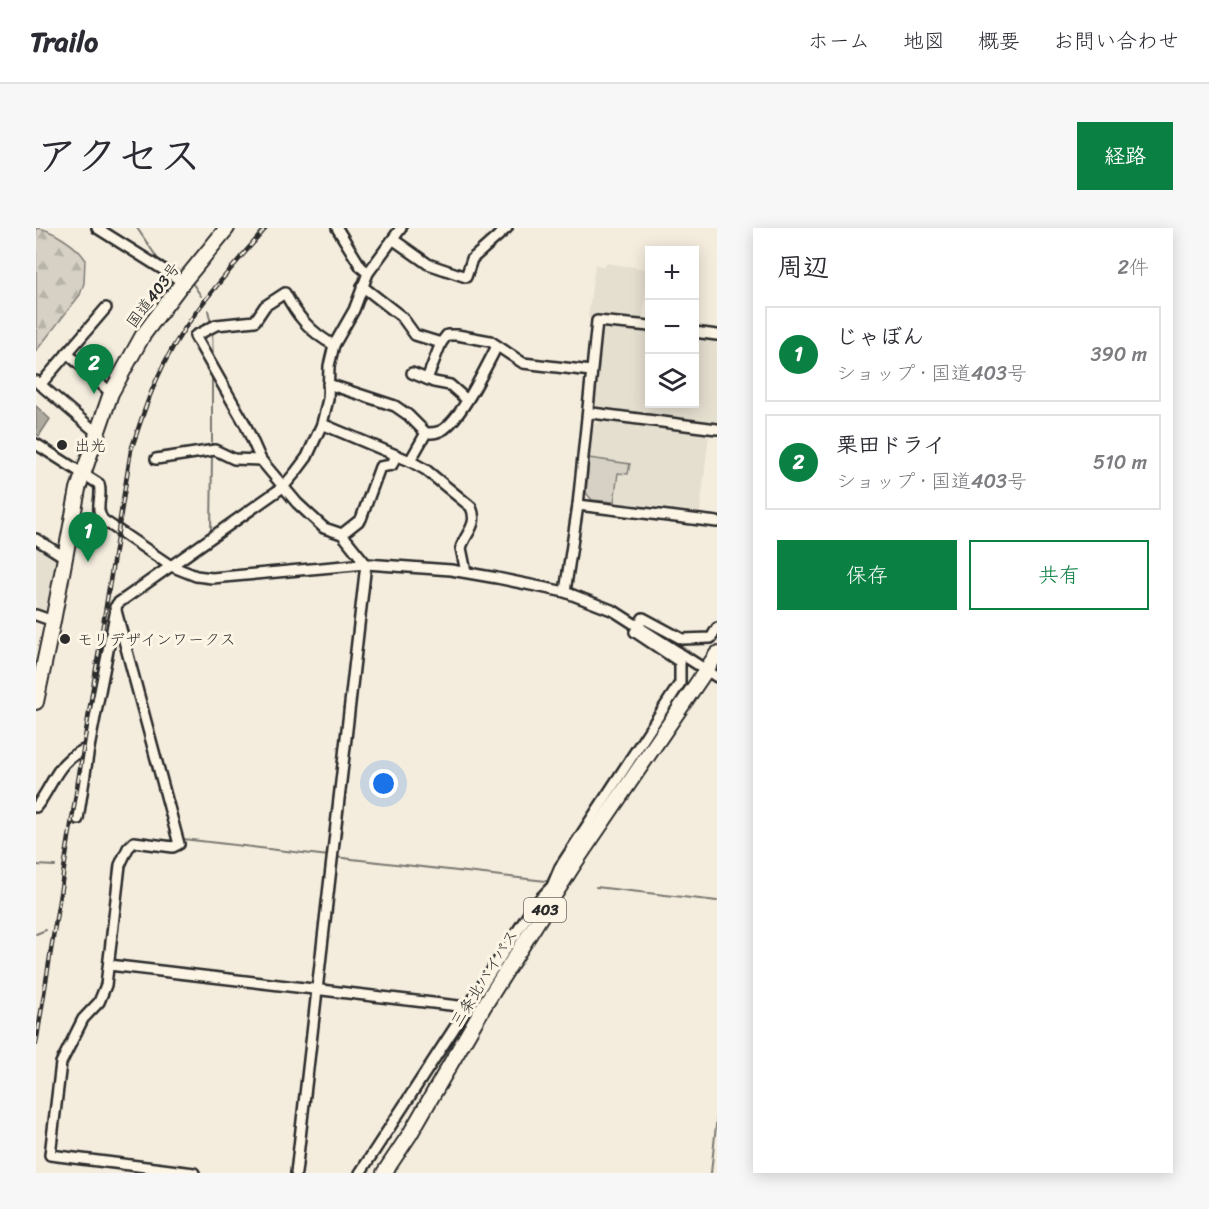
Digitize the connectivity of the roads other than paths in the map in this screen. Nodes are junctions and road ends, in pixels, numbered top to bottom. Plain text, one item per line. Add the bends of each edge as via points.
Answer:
1 (97, 228) edge
2 (227, 228) edge
3 (337, 228) edge
4 (401, 228) edge
5 (507, 228) edge
6 (394, 240) junction
7 (368, 273) junction
8 (183, 282) junction
9 (362, 286) junction
10 (106, 308) dead end
11 (645, 326) edge
12 (699, 333) edge
13 (717, 335) edge
14 (441, 343) junction
15 (334, 345) junction
16 (497, 346) junction
17 (67, 353) junction
18 (591, 371) junction
19 (412, 373) dead end
20 (427, 379) junction
21 (38, 383) edge
22 (328, 384) junction
23 (111, 393) junction
24 (467, 400) junction
25 (588, 415) junction
26 (322, 424) junction
27 (717, 429) edge
28 (96, 432) junction
29 (426, 433) junction
30 (36, 444) edge
31 (396, 455) junction
32 (156, 459) dead end
33 (261, 460) junction
34 (410, 461) junction
35 (82, 473) junction
36 (283, 487) junction
37 (578, 505) junction
38 (717, 522) edge
39 (342, 534) junction
40 (36, 539) edge
41 (66, 558) junction
42 (366, 564) junction
43 (171, 566) junction
44 (466, 572) junction
45 (565, 592) junction
46 (115, 607) junction
47 (36, 615) edge
48 (53, 621) junction
49 (639, 626) junction
50 (717, 628) edge
51 (717, 654) edge
52 (712, 674) edge
53 (36, 702) edge
54 (88, 748) junction
55 (36, 807) edge
56 (78, 819) dead end
57 (109, 966) junction
58 (317, 988) junction
59 (467, 1007) junction
60 (155, 1171) edge
61 (194, 1173) edge
62 (296, 1173) edge
63 (360, 1173) edge
64 (384, 1173) edge

1 - 8 street
2 - 8 highway, 国道403号
3 - 7 street
4 - 6 street
5 - 6 street via 472,259 466,277 428,264
6 - 7 street
7 - 9 street
8 - 23 highway, 国道403号 via 143,335
9 - 14 street via 402,317 415,335
9 - 15 street via 354,310
10 - 17 street
11 - 18 street via 597,321
12 - 13 street
14 - 16 street via 447,335 457,335
14 - 20 street
15 - 22 street
15 - 33 street via 298,317 285,293 265,306 255,321 216,325 195,336
16 - 18 street via 523,363
16 - 24 street
17 - 21 street
17 - 23 street
18 - 25 street
19 - 20 street
20 - 24 street via 450,385
21 - 28 street
22 - 26 street
22 - 29 street via 395,406
23 - 28 highway, 国道403号
24 - 29 street via 445,428
25 - 27 street
25 - 37 street
26 - 31 street
26 - 36 street via 307,457
28 - 35 highway, 国道403号
29 - 34 street
30 - 35 street
31 - 34 street
31 - 39 street via 392,465 380,467 361,519
32 - 33 street via 215,450 234,459
33 - 36 street
34 - 44 street via 471,507 475,522 461,548
35 - 41 highway, 国道403号
35 - 43 street via 99,484 97,507 103,520
36 - 39 street via 324,528
36 - 43 street
37 - 38 street
37 - 45 street
39 - 42 street
40 - 41 street
41 - 48 highway, 国道403号
42 - 43 street via 212,578
42 - 44 street
42 - 58 street
43 - 46 street
44 - 45 street
45 - 49 street via 614,611
46 - 54 street
46 - 57 street via 179,844 173,847 134,842 128,848 120,865
47 - 48 street
48 - 53 highway, 国道403号
49 - 50 street via 643,618 673,636 690,640 711,638
49 - 52 street
49 - 59 street via 635,632 680,662 680,682 552,885
51 - 52 highway, 三条北バイパス / 403
52 - 64 highway, 三条北バイパス / 403 via 568,874
54 - 55 street via 71,756 59,768
54 - 56 street
57 - 58 street
57 - 60 street via 99,1002 83,1019 61,1063 50,1155
58 - 59 street
58 - 62 street
59 - 63 street
60 - 61 street

